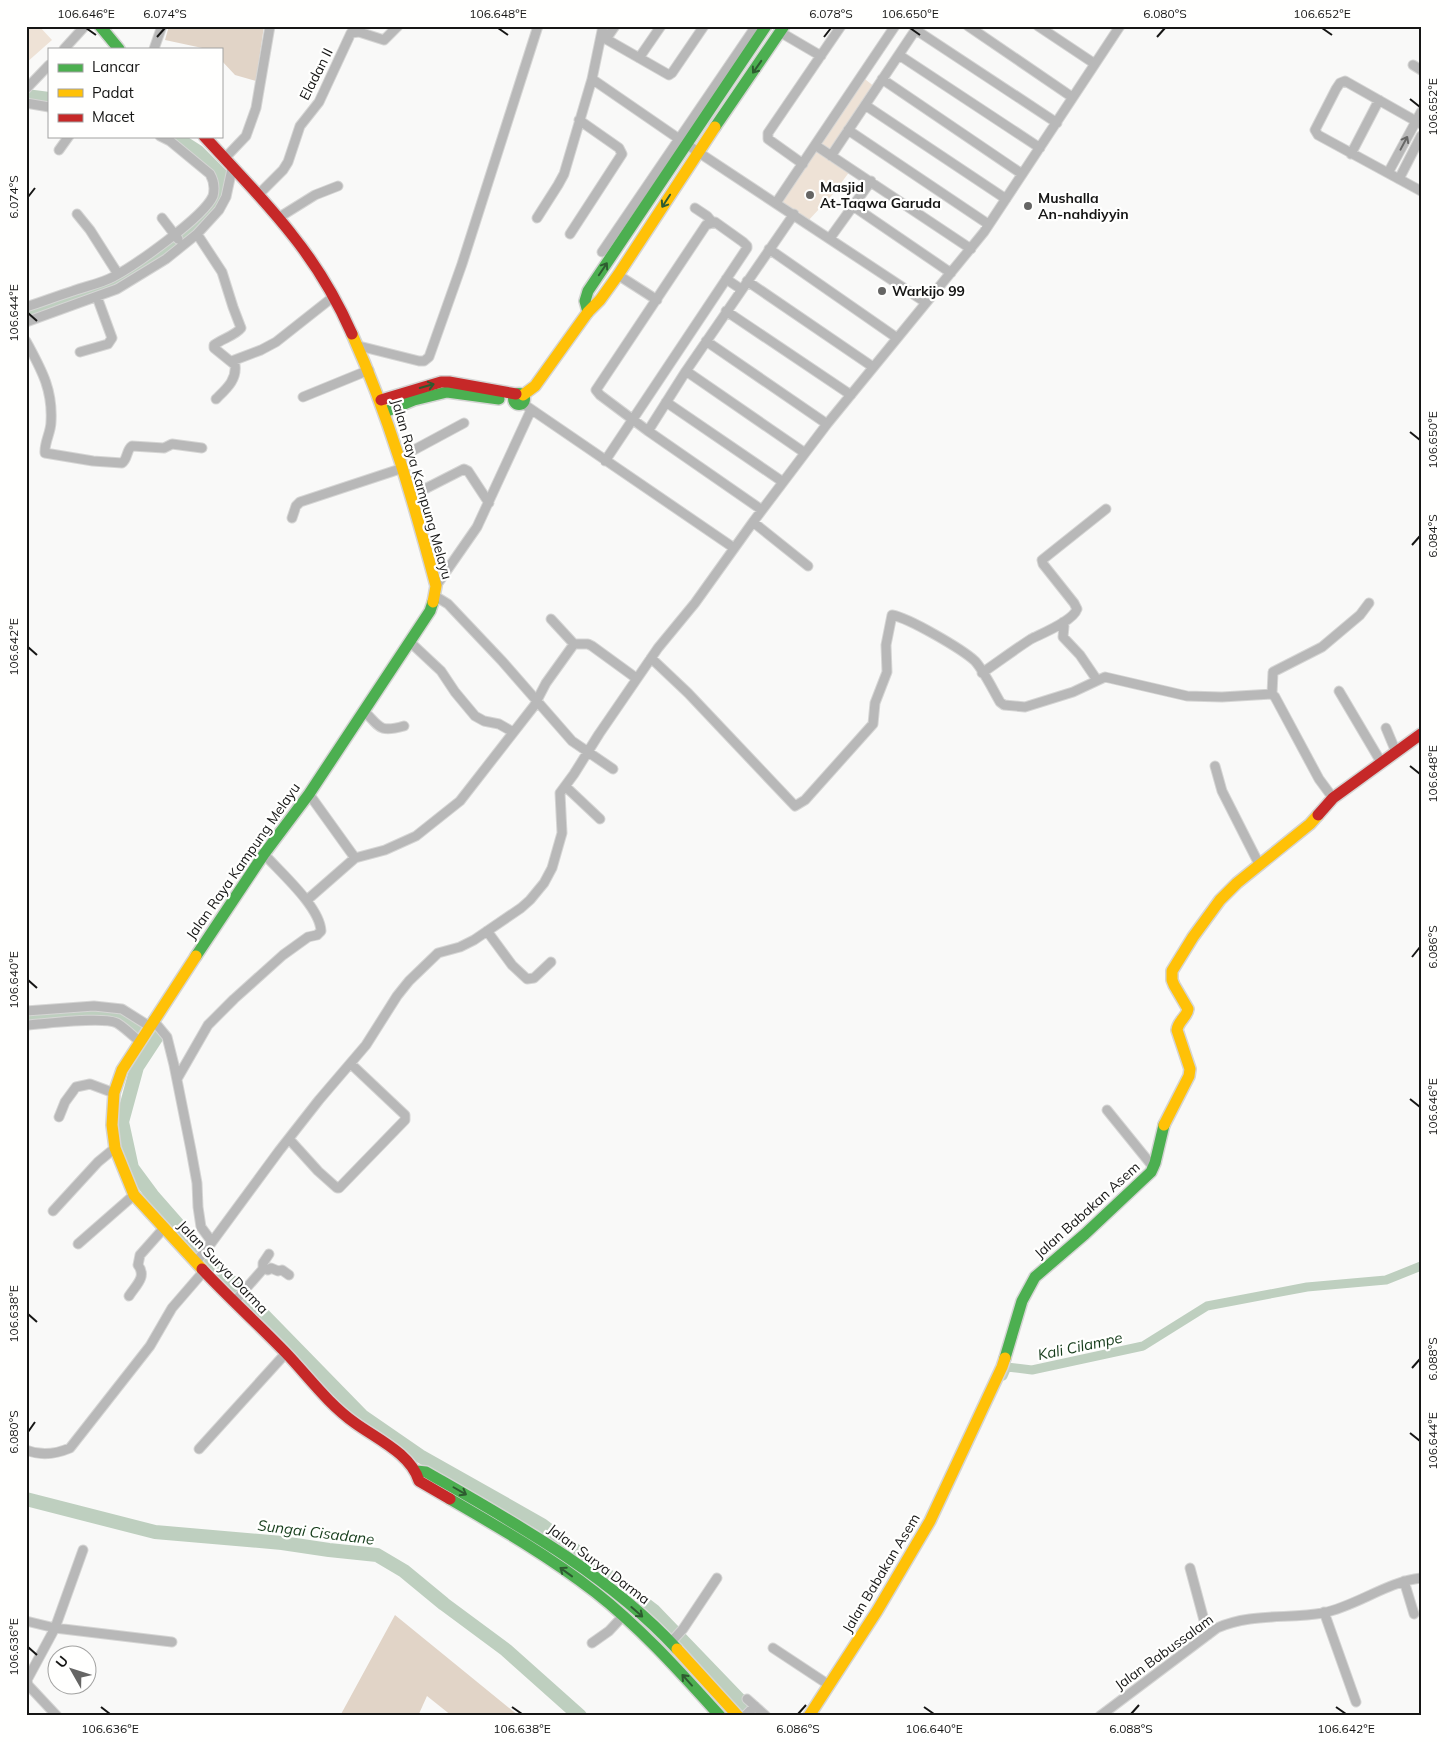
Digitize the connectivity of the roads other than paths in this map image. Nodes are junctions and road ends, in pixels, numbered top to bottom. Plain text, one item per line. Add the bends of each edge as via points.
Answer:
1 (85, 26) edge
2 (100, 26) edge
3 (162, 26) edge
4 (270, 26) edge
5 (398, 26) edge
6 (538, 26) edge
7 (603, 26) edge
8 (615, 26) edge
9 (660, 26) edge
10 (704, 26) edge
11 (756, 26) edge
12 (766, 26) edge
13 (841, 26) edge
14 (895, 26) edge
15 (968, 26) edge
16 (1038, 26) edge
17 (1120, 26) edge
18 (917, 28) edge
19 (782, 29) edge
20 (603, 39) junction
21 (65, 48) edge
22 (118, 48) edge
23 (154, 48) edge
24 (898, 55) junction
25 (821, 56) junction
26 (639, 58) junction
27 (1095, 64) junction
28 (48, 66) edge
29 (592, 79) junction
30 (882, 79) junction
31 (26, 89) edge
32 (1072, 97) junction
33 (1379, 100) junction
34 (26, 103) edge
35 (865, 105) junction
36 (48, 107) edge
37 (1421, 112) edge
38 (579, 120) junction
39 (1057, 123) junction
40 (1418, 123) edge
41 (848, 130) junction
42 (1421, 136) edge
43 (68, 138) edge
44 (164, 138) edge
45 (206, 138) edge
46 (683, 140) junction
47 (815, 145) junction
48 (1040, 148) junction
49 (59, 150) dead end
50 (698, 152) junction
51 (1351, 154) junction
52 (831, 156) junction
53 (224, 159) junction
54 (803, 164) junction
55 (232, 169) junction
56 (1388, 173) junction
57 (1022, 174) junction
58 (1399, 179) junction
59 (871, 181) junction
60 (338, 186) dead end
61 (1421, 191) edge
62 (258, 195) junction
63 (1006, 199) junction
64 (776, 203) junction
65 (853, 206) junction
66 (695, 208) dead end
67 (77, 214) dead end
68 (794, 214) junction
69 (162, 218) dead end
70 (278, 218) junction
71 (537, 218) dead end
72 (712, 222) junction
73 (988, 224) junction
74 (197, 234) junction
75 (570, 234) dead end
76 (830, 238) junction
77 (178, 239) junction
78 (769, 249) junction
79 (970, 249) junction
80 (602, 252) dead end
81 (951, 273) junction
82 (118, 274) junction
83 (618, 275) junction
84 (726, 279) junction
85 (747, 280) junction
86 (741, 289) junction
87 (97, 297) junction
88 (333, 297) junction
89 (657, 300) junction
90 (925, 302) junction
91 (26, 307) edge
92 (726, 311) junction
93 (588, 312) junction
94 (26, 322) edge
95 (897, 338) junction
96 (26, 341) edge
97 (706, 341) junction
98 (359, 346) junction
99 (80, 352) dead end
100 (232, 361) junction
101 (873, 367) junction
102 (369, 370) junction
103 (686, 370) junction
104 (851, 395) junction
105 (302, 397) dead end
106 (216, 399) dead end
107 (381, 400) junction
108 (521, 401) junction
109 (666, 402) junction
110 (385, 412) junction
111 (632, 419) junction
112 (464, 423) dead end
113 (827, 424) junction
114 (648, 431) junction
115 (202, 448) dead end
116 (805, 453) junction
117 (605, 461) junction
118 (401, 463) junction
119 (783, 482) junction
120 (411, 496) junction
121 (489, 503) junction
122 (1106, 509) dead end
123 (762, 510) junction
124 (292, 518) dead end
125 (753, 522) junction
126 (734, 548) junction
127 (808, 566) dead end
128 (435, 591) junction
129 (1369, 603) dead end
130 (551, 619) dead end
131 (1063, 622) junction
132 (410, 642) junction
133 (574, 644) junction
134 (651, 658) junction
135 (982, 673) junction
136 (636, 678) junction
137 (1097, 680) junction
138 (1339, 691) dead end
139 (1272, 694) junction
140 (536, 701) junction
141 (364, 711) junction
142 (404, 726) dead end
143 (1386, 728) dead end
144 (513, 732) junction
145 (1421, 734) edge
146 (1396, 752) junction
147 (588, 753) junction
148 (1381, 762) junction
149 (1215, 766) dead end
150 (613, 769) dead end
151 (565, 786) junction
152 (309, 794) junction
153 (1333, 798) junction
154 (600, 819) dead end
155 (264, 854) junction
156 (355, 858) junction
157 (1259, 864) junction
158 (307, 900) junction
159 (487, 932) junction
160 (551, 962) dead end
161 (26, 1011) edge
162 (26, 1025) edge
163 (146, 1030) junction
164 (352, 1064) junction
165 (177, 1079) junction
166 (114, 1093) junction
167 (1107, 1110) dead end
168 (59, 1117) dead end
169 (289, 1139) junction
170 (115, 1148) junction
171 (1154, 1168) junction
172 (134, 1195) junction
173 (53, 1211) dead end
174 (164, 1228) junction
175 (78, 1244) dead end
176 (209, 1246) junction
177 (269, 1254) dead end
178 (197, 1260) junction
179 (263, 1267) junction
180 (204, 1271) junction
181 (289, 1275) dead end
182 (129, 1296) dead end
183 (239, 1296) junction
184 (286, 1353) junction
185 (199, 1449) dead end
186 (26, 1450) edge
187 (416, 1471) junction
188 (83, 1550) dead end
189 (1190, 1568) dead end
190 (716, 1578) dead end
191 (1421, 1578) edge
192 (1404, 1581) junction
193 (1324, 1612) junction
194 (1414, 1614) dead end
195 (623, 1616) junction
196 (26, 1621) edge
197 (55, 1628) junction
198 (1208, 1635) junction
199 (672, 1641) junction
200 (172, 1642) dead end
201 (592, 1643) dead end
202 (773, 1648) dead end
203 (829, 1685) junction
204 (747, 1700) dead end
205 (1356, 1702) dead end
206 (754, 1707) junction
207 (57, 1716) edge
208 (720, 1716) edge
209 (738, 1716) edge
210 (745, 1716) edge
211 (766, 1716) edge
212 (809, 1716) edge
213 (1100, 1716) edge

1 - 21 street
2 - 22 main road
3 - 23 street
4 - 53 street via 256,108 246,136
5 - 62 street, Eladan II via 384,40 359,32 352,34 319,102 300,126 288,162
6 - 98 street via 429,357 419,361
7 - 20 street
8 - 20 street
9 - 26 street
10 - 26 street via 669,75
11 - 46 street
12 - 46 main road
13 - 25 street
14 - 47 street
15 - 32 street
16 - 27 street
17 - 27 street
18 - 24 street
18 - 39 street
19 - 25 street
19 -> 50 main road
20 - 26 street
20 - 29 street
24 - 30 street
24 - 48 street
25 - 54 street via 767,136
27 - 32 street
28 - 31 street
29 - 38 street
29 - 46 street
30 - 35 street
30 - 57 street
32 - 39 street
33 - 40 street
33 - 51 street
33 - 51 street via 1345,81 1340,83 1316,127 1318,135
34 - 36 street
35 - 41 street
35 - 63 street
37 - 40 street
38 - 71 street via 564,174
38 - 75 street via 620,148 622,154
39 - 48 street
56 -> 40 street
41 - 52 street
41 - 73 street
42 - 58 street
43 - 49 street
44 - 77 street via 214,181 210,201
45 - 53 main road, Jalan Raya Kampung Melayu
46 - 50 street
46 - 80 street
93 -> 46 main road via 585,301 588,291
47 - 52 street
47 - 54 street
48 - 57 street
50 - 64 street
50 -> 83 main road
51 - 56 street
52 - 59 street
53 - 55 main road, Jalan Raya Kampung Melayu
54 - 64 street
55 - 62 main road, Jalan Raya Kampung Melayu
55 - 74 street via 223,203
56 - 58 street
57 - 63 street
58 - 61 street
59 - 65 street
59 - 79 street
60 - 70 street via 315,195
62 - 70 main road, Jalan Raya Kampung Melayu
63 - 73 street
64 - 68 street
65 - 76 street
65 - 81 street
66 - 72 street
67 - 82 street
68 - 76 street
68 - 78 street
69 - 77 street
70 - 88 main road, Jalan Raya Kampung Melayu
72 - 84 street via 747,246
72 - 89 street via 706,225
73 - 79 street
74 - 77 street
74 - 100 street via 222,272 241,324 240,330 214,345
76 - 90 street
77 - 82 street
77 - 87 street via 166,258 130,282
78 - 85 street
78 - 95 street
79 - 81 street
81 - 90 street
82 - 91 street
83 - 89 street
83 - 93 main road
84 - 86 street
84 - 111 street
85 - 86 street
85 - 101 street
86 - 92 street
87 - 94 street
87 - 99 street via 111,342
88 - 98 main road, Jalan Raya Kampung Melayu
88 - 100 street via 276,342
89 - 111 street via 597,388 600,395
90 - 95 street
92 - 97 street
92 - 104 street
93 - 108 main road
95 - 101 street
96 - 115 street via 45,375 52,402 51,429 45,453 122,463 132,446 164,448 172,444
97 - 103 street
97 - 113 street
98 - 102 main road, Jalan Raya Kampung Melayu
100 - 106 street via 235,376
101 - 104 street
102 - 105 street
102 - 107 main road, Jalan Raya Kampung Melayu
103 - 109 street
103 - 116 street
104 - 113 street
107 -> 108 main road via 449,382
107 - 110 main road, Jalan Raya Kampung Melayu
108 - 110 main road via 448,392 414,400
108 - 117 street
108 - 121 street
109 - 114 street
109 - 119 street
110 - 118 main road, Jalan Raya Kampung Melayu
111 - 114 street
111 - 117 street
112 - 118 street
113 - 116 street
114 - 123 street
116 - 119 street
117 - 126 street
118 - 120 main road, Jalan Raya Kampung Melayu
118 - 124 street via 300,502
119 - 123 street
120 - 121 street via 464,469
120 - 128 main road, Jalan Raya Kampung Melayu
121 - 128 street
122 - 131 street via 1042,560 1077,607 1076,613
123 - 125 street
125 - 126 street
125 - 127 street
126 - 134 street
128 - 132 main road, Jalan Raya Kampung Melayu via 430,611
128 - 140 street
129 - 139 street via 1360,615 1322,647 1273,672
130 - 133 street
131 - 135 street via 1031,639
131 - 137 street via 1063,637
132 - 141 main road, Jalan Raya Kampung Melayu
132 - 144 street via 440,671 475,716
133 - 136 street via 592,646
133 - 140 street
134 - 135 street via 795,806 805,800 873,724 874,703 887,672 886,645 892,616 940,638 975,662
134 - 136 street
135 - 137 street via 1000,702 1025,707 1073,692
136 - 147 street
137 - 139 street via 1105,677 1186,696
138 - 148 street
139 - 153 street
140 - 144 street
140 - 147 street via 572,741
141 - 142 street via 383,729
141 - 152 main road, Jalan Raya Kampung Melayu
143 - 146 street
144 - 156 street via 460,800 426,829 385,850
145 - 146 main road, Jalan Babakan Asem
146 - 148 main road, Jalan Babakan Asem
147 - 150 street
147 - 151 street
148 - 153 main road, Jalan Babakan Asem
149 - 157 street via 1222,791
151 - 154 street
151 - 159 street via 560,797 562,833 544,883 521,908
152 - 155 main road, Jalan Raya Kampung Melayu
152 - 156 street
153 - 157 main road, Jalan Babakan Asem via 1310,824
155 - 158 street
155 - 163 main road, Jalan Raya Kampung Melayu
156 - 158 street
157 - 171 main road, Jalan Babakan Asem via 1220,900 1172,971 1174,985 1188,1009 1177,1030 1190,1069 1162,1132
158 - 165 street via 317,915 321,932 283,955 208,1025
159 - 160 street via 527,979 534,978
159 - 164 street via 460,947 438,953 422,968 397,996
161 - 163 street via 94,1006 122,1009
162 - 163 street via 108,1021
163 - 165 street via 167,1037
163 - 166 main road, Jalan Surya Darma via 122,1070
164 - 169 street
164 - 169 street via 405,1115 405,1120 339,1188 318,1171
165 - 176 street via 201,1227
166 - 168 street via 90,1084 76,1087
166 - 170 main road, Jalan Surya Darma via 112,1125
167 - 171 street
169 - 176 street
170 - 172 main road, Jalan Surya Darma
170 - 173 street
171 - 203 main road, Jalan Babakan Asem via 1030,1283 1002,1367 930,1521
172 - 174 main road, Jalan Surya Darma
172 - 175 street
174 - 178 main road, Jalan Surya Darma
174 - 182 street via 140,1255 138,1265 142,1276
176 - 178 street
177 - 179 street
178 - 180 main road, Jalan Surya Darma
179 - 181 street via 282,1270
179 - 183 street
180 - 183 main road, Jalan Surya Darma
180 - 186 street via 172,1308 150,1346 70,1448 56,1454
183 - 184 main road, Jalan Surya Darma
184 - 185 street
184 - 187 main road, Jalan Surya Darma via 353,1422 399,1454
195 -> 187 main road, Jalan Surya Darma via 529,1546 419,1481
187 -> 199 main road, Jalan Surya Darma via 426,1472 535,1535 625,1601
188 - 197 street
189 - 198 street
190 - 199 street
191 - 192 street, Jalan Babussalam
192 - 193 street, Jalan Babussalam
192 - 194 street
193 - 198 street, Jalan Babussalam via 1245,1619 1227,1624
193 - 205 street
195 - 201 street via 610,1631
208 -> 195 main road, Jalan Surya Darma
196 - 197 street
197 - 200 street
197 - 207 street via 27,1680
198 - 213 street, Jalan Babussalam
199 - 209 main road, Jalan Surya Darma
202 - 203 street
203 - 212 main road, Jalan Babakan Asem
204 - 206 street
206 - 210 street
206 - 211 street

